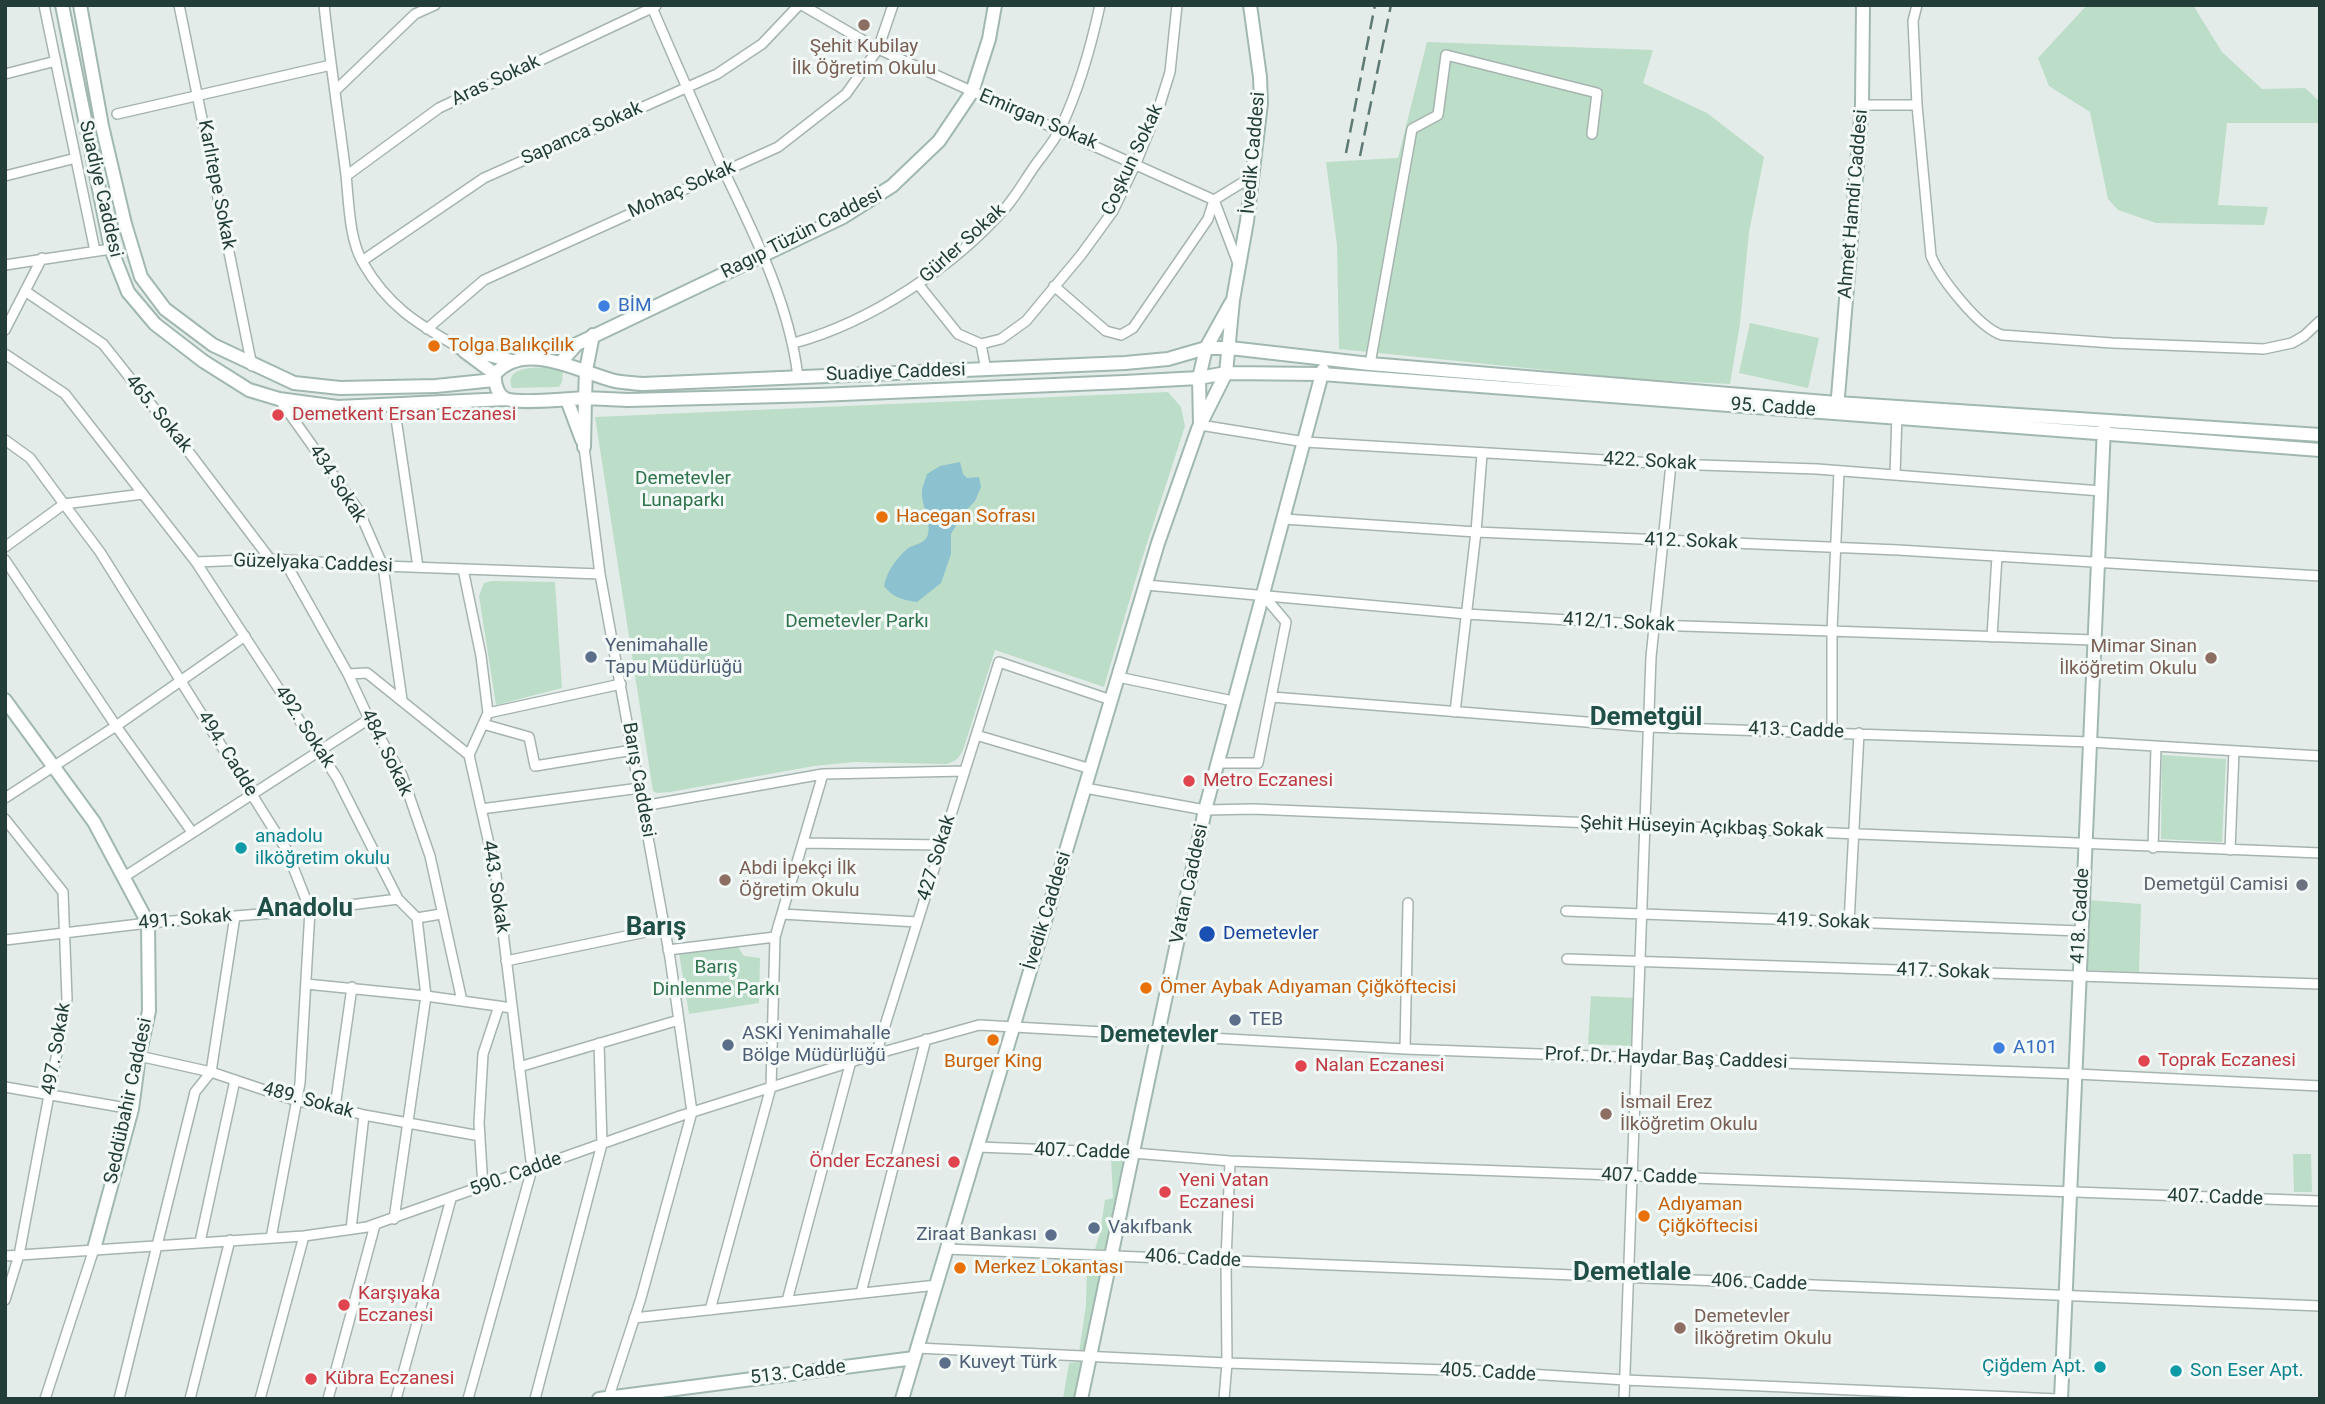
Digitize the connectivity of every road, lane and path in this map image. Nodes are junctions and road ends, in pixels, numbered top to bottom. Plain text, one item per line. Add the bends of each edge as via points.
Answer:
1 (44, 5) edge
2 (62, 5) edge
3 (80, 5) edge
4 (179, 5) edge
5 (324, 5) edge
6 (436, 5) edge
7 (801, 5) edge
8 (893, 5) edge
9 (995, 5) edge
10 (1100, 5) edge
11 (1177, 5) edge
12 (1250, 5) edge
13 (1863, 5) edge
14 (1917, 5) edge
15 (653, 6) edge
16 (878, 48) junction
17 (56, 61) junction
18 (331, 65) junction
19 (5, 74) edge
20 (686, 88) junction
21 (336, 90) junction
22 (972, 92) junction
23 (198, 96) junction
24 (1862, 105) junction
25 (1917, 105) junction
26 (117, 114) dead end
27 (1060, 129) junction
28 (1592, 134) dead end
29 (76, 158) junction
30 (1136, 163) junction
31 (724, 171) junction
32 (5, 176) edge
33 (346, 176) junction
34 (1253, 176) junction
35 (1214, 200) junction
36 (111, 249) junction
37 (95, 251) junction
38 (764, 256) junction
39 (42, 258) junction
40 (362, 261) junction
41 (5, 265) edge
42 (1239, 266) junction
43 (918, 284) junction
44 (1054, 286) junction
45 (25, 290) junction
46 (1233, 300) junction
47 (2320, 321) edge
48 (427, 329) junction
49 (5, 330) edge
50 (593, 335) junction
51 (794, 343) junction
52 (981, 344) junction
53 (458, 347) junction
54 (1206, 348) junction
55 (1230, 348) junction
56 (5, 354) edge
57 (1325, 359) junction
58 (512, 361) junction
59 (561, 362) junction
60 (1370, 364) junction
61 (252, 366) junction
62 (586, 370) junction
63 (986, 370) junction
64 (1226, 373) junction
65 (1322, 374) junction
66 (495, 377) junction
67 (798, 377) junction
68 (1199, 378) junction
69 (585, 398) junction
70 (279, 399) junction
71 (506, 399) junction
72 (567, 400) junction
73 (394, 405) junction
74 (1837, 408) junction
75 (1897, 412) junction
76 (1200, 425) junction
77 (2104, 427) junction
78 (2320, 435) edge
79 (5, 440) edge
80 (1305, 442) junction
81 (584, 447) junction
82 (2320, 450) edge
83 (1482, 454) junction
84 (1671, 464) junction
85 (1839, 471) junction
86 (1895, 475) junction
87 (2101, 491) junction
88 (143, 494) junction
89 (64, 504) junction
90 (1284, 519) junction
91 (1476, 533) junction
92 (1663, 541) junction
93 (5, 547) edge
94 (1835, 547) junction
95 (1997, 556) junction
96 (5, 559) edge
97 (270, 559) junction
98 (284, 560) junction
99 (196, 562) junction
100 (2098, 563) junction
101 (383, 566) junction
102 (418, 567) junction
103 (463, 569) junction
104 (600, 574) junction
105 (2320, 576) edge
106 (1146, 585) junction
107 (1264, 596) junction
108 (1466, 614) junction
109 (1654, 625) junction
110 (1832, 631) junction
111 (245, 636) junction
112 (1992, 637) junction
113 (2094, 640) junction
114 (348, 674) junction
115 (1118, 677) junction
116 (181, 681) junction
117 (621, 684) junction
118 (1272, 697) junction
119 (5, 700) edge
120 (402, 700) junction
121 (1111, 700) junction
122 (1233, 701) junction
123 (1455, 712) junction
124 (488, 713) junction
125 (369, 719) junction
126 (483, 724) junction
127 (116, 726) junction
128 (1649, 727) junction
129 (1832, 732) junction
130 (1859, 733) junction
131 (976, 735) junction
132 (2089, 743) junction
133 (2156, 747) junction
134 (633, 750) junction
135 (2234, 751) junction
136 (320, 752) junction
137 (469, 755) junction
138 (2320, 756) edge
139 (1218, 763) junction
140 (54, 766) junction
141 (1091, 769) junction
142 (965, 771) junction
143 (823, 774) junction
144 (1085, 788) junction
145 (640, 789) junction
146 (251, 793) junction
147 (5, 798) edge
148 (643, 806) junction
149 (481, 808) junction
150 (1205, 810) junction
151 (5, 819) edge
152 (1646, 825) junction
153 (192, 832) junction
154 (1854, 835) junction
155 (804, 843) junction
156 (942, 845) junction
157 (2084, 845) junction
158 (2153, 848) junction
159 (2231, 850) junction
160 (2320, 853) edge
161 (124, 877) junction
162 (398, 899) junction
163 (1408, 903) dead end
164 (310, 910) junction
165 (1566, 911) dead end
166 (442, 914) junction
167 (782, 914) junction
168 (1643, 914) junction
169 (235, 916) junction
170 (417, 918) junction
171 (917, 922) junction
172 (148, 923) junction
173 (1849, 923) junction
174 (664, 928) junction
175 (2080, 931) junction
176 (64, 933) junction
177 (775, 937) junction
178 (5, 940) edge
179 (668, 950) junction
180 (1567, 959) dead end
181 (506, 961) junction
182 (1641, 961) junction
183 (2078, 977) junction
184 (306, 984) junction
185 (2320, 984) edge
186 (352, 988) junction
187 (426, 996) junction
188 (462, 1001) junction
189 (499, 1006) junction
190 (512, 1008) junction
191 (678, 1020) junction
192 (1013, 1028) junction
193 (1159, 1036) junction
194 (926, 1039) junction
195 (599, 1043) junction
196 (1405, 1049) junction
197 (876, 1054) junction
198 (139, 1056) junction
199 (1637, 1058) junction
200 (851, 1061) junction
201 (519, 1067) junction
202 (211, 1072) junction
203 (2076, 1074) junction
204 (235, 1080) junction
205 (2320, 1086) edge
206 (5, 1087) edge
207 (771, 1087) junction
208 (49, 1096) junction
209 (297, 1101) junction
210 (335, 1107) junction
211 (132, 1109) junction
212 (692, 1112) junction
213 (364, 1115) junction
214 (407, 1123) junction
215 (480, 1136) junction
216 (602, 1144) junction
217 (978, 1147) junction
218 (1133, 1153) junction
219 (1230, 1161) junction
220 (532, 1170) junction
221 (1632, 1176) junction
222 (483, 1187) junction
223 (2071, 1194) junction
224 (451, 1199) junction
225 (2320, 1201) edge
226 (394, 1219) junction
227 (375, 1225) junction
228 (351, 1230) junction
229 (304, 1236) junction
230 (271, 1238) junction
231 (230, 1240) junction
232 (200, 1242) junction
233 (159, 1244) junction
234 (94, 1249) junction
235 (947, 1249) junction
236 (19, 1255) junction
237 (1112, 1255) junction
238 (5, 1256) edge
239 (1226, 1261) junction
240 (1628, 1277) junction
241 (937, 1285) junction
242 (860, 1293) junction
243 (2066, 1295) junction
244 (5, 1300) edge
245 (787, 1301) junction
246 (2320, 1306) edge
247 (710, 1310) junction
248 (634, 1318) junction
249 (916, 1353) junction
250 (1089, 1356) junction
251 (1227, 1363) junction
252 (1625, 1381) junction
253 (605, 1398) edge
254 (45, 1399) edge
255 (119, 1399) edge
256 (190, 1399) edge
257 (260, 1399) edge
258 (328, 1399) edge
259 (396, 1399) edge
260 (468, 1399) edge
261 (535, 1399) edge
262 (902, 1399) edge
263 (1081, 1399) edge
264 (1224, 1399) edge
265 (1624, 1399) edge
266 (2060, 1399) edge

1 - 17 street
2 - 36 main road, Suadiye Caddesi
3 - 61 main road, Suadiye Caddesi via 102,126 141,277 165,309 213,345
4 - 23 street, Karlıtepe Sokak
5 - 18 street
6 - 21 street via 415,14
7 - 16 street, Emirgan Sokak
7 - 20 street, Sapanca Sokak via 762,44
8 - 16 street, Mohaç Sokak
9 - 22 main road, Ragıp Tüzün Caddesi
10 - 27 street, Gürler Sokak via 1090,48
11 - 30 street, Coşkun Sokak via 1170,72
12 - 34 main road, İvedik Caddesi via 1261,103
13 - 24 main road, Ahmet Hamdi Caddesi
14 - 25 street via 1913,21
15 - 20 street
15 - 33 street, Aras Sokak via 439,108
16 - 22 street, Emirgan Sokak
16 - 31 street, Mohaç Sokak via 846,94 778,147
17 - 19 street
17 - 29 street
18 - 21 street
18 - 23 street
20 - 31 street
20 - 40 street, Sapanca Sokak via 484,178
21 - 33 street
22 - 27 street, Emirgan Sokak
22 - 38 main road, Ragıp Tüzün Caddesi via 939,141 892,186 844,217
23 - 26 street
23 - 61 street, Karlıtepe Sokak
24 - 25 street
24 - 74 main road, Ahmet Hamdi Caddesi
25 - 47 street via 1931,256 1958,297 1996,333 2264,349 2292,343
27 - 30 street, Emirgan Sokak
27 - 43 street, Gürler Sokak via 1007,206 953,258
28 - 60 street via 1597,93 1446,55 1438,115 1412,129
29 - 32 street
29 - 37 street
30 - 35 street, Emirgan Sokak
30 - 44 street, Coşkun Sokak via 1113,211
31 - 38 street
31 - 48 street, Mohaç Sokak via 484,280
33 - 40 street via 349,216
34 - 35 street
34 - 42 main road, İvedik Caddesi
35 - 42 street
35 - 44 street via 1208,219 1133,328 1121,335 1106,331
36 - 37 street
36 - 70 main road, Suadiye Caddesi via 128,292 155,324 249,390
37 - 39 street
38 - 50 main road, Ragıp Tüzün Caddesi
38 - 51 street
39 - 41 street
39 - 45 street
40 - 48 street via 393,305
42 - 46 main road, İvedik Caddesi
43 - 51 street, Gürler Sokak via 866,315
43 - 52 street via 958,334
44 - 52 street, Coşkun Sokak via 1026,321 1001,339
45 - 49 street
45 - 97 street, 465. Sokak via 103,344
46 - 54 main road, İvedik Caddesi
46 - 55 main road, İvedik Caddesi
48 - 53 street
50 - 59 main road, Ragıp Tüzün Caddesi
50 - 62 main road
51 - 67 street
52 - 63 street
53 - 58 main road
53 - 66 main road
54 - 55 main road
54 - 63 main road, Suadiye Caddesi via 1168,359
54 - 68 main road, İvedik Caddesi
55 - 57 main road, 95. Cadde
55 - 64 main road, İvedik Caddesi
56 - 88 street via 65,394
57 - 60 main road, 95. Cadde
57 - 65 main road, Vatan Caddesi
58 - 59 main road, Suadiye Caddesi
58 - 66 main road
59 - 62 main road, Suadiye Caddesi
60 - 74 main road, 95. Cadde
61 - 66 main road, Suadiye Caddesi via 294,383 340,388 436,386
62 - 67 main road, Suadiye Caddesi via 643,384
62 - 69 main road
63 - 67 main road, Suadiye Caddesi
64 - 65 main road, 95. Cadde
64 - 68 main road
64 - 76 main road, İvedik Caddesi
65 - 74 main road, 95. Cadde
65 - 80 main road, Vatan Caddesi
66 - 71 main road
68 - 69 main road, Suadiye Caddesi via 819,395
68 - 76 main road, İvedik Caddesi
69 - 72 main road, Suadiye Caddesi
69 - 81 main road, Barış Caddesi
70 - 73 main road, Suadiye Caddesi via 338,407
70 - 101 street, 434 Sokak via 359,511
71 - 72 main road, Suadiye Caddesi
71 - 73 main road, Suadiye Caddesi
72 - 81 main road, Barış Caddesi
73 - 102 street
74 - 75 main road, 95. Cadde
75 - 77 main road, 95. Cadde
75 - 86 street
76 - 80 street, 422. Sokak
76 - 106 main road, İvedik Caddesi
77 - 78 main road, 95. Cadde
77 - 82 main road, 95. Cadde
77 - 87 main road, 418. Cadde
79 - 89 street via 30,458
80 - 83 street, 422. Sokak
80 - 90 main road, Vatan Caddesi
81 - 104 street, Barış Caddesi
83 - 84 street, 422. Sokak
83 - 91 street
84 - 85 street, 422. Sokak
84 - 92 street
85 - 86 street, 422. Sokak
85 - 94 street
86 - 87 street, 422. Sokak
87 - 100 main road, 418. Cadde
88 - 89 street
88 - 99 street
89 - 93 street
89 - 116 street, 494. Cadde via 100,552
90 - 91 street, 412. Sokak
90 - 107 main road, Vatan Caddesi
91 - 92 street, 412. Sokak
91 - 108 street
92 - 94 street, 412. Sokak
92 - 109 street
94 - 95 street, 412. Sokak
94 - 110 street
95 - 100 street, 412. Sokak
95 - 112 street
96 - 127 street
97 - 98 street, Güzelyaka Caddesi
97 - 99 street, Güzelyaka Caddesi
98 - 101 street, Güzelyaka Caddesi
98 - 114 street, 484. Sokak
99 - 111 street, 492. Sokak
100 - 105 street, 412. Sokak
100 - 113 main road, 418. Cadde
101 - 102 street, Güzelyaka Caddesi
101 - 120 street, 434 Sokak
102 - 103 street, Güzelyaka Caddesi
103 - 104 street, Güzelyaka Caddesi
103 - 124 street
104 - 117 street, Barış Caddesi
106 - 107 street, 412/1. Sokak
106 - 115 main road, İvedik Caddesi
107 - 108 street, 412/1. Sokak
107 - 118 street via 1286,622
107 - 122 main road, Vatan Caddesi
108 - 109 street, 412/1. Sokak
108 - 123 street
109 - 110 street, 412/1. Sokak
109 - 128 street
110 - 112 street, 412/1. Sokak
110 - 129 street
111 - 116 street
111 - 136 street, 492. Sokak
112 - 113 street, 412/1. Sokak
113 - 132 main road, 418. Cadde
114 - 120 street via 367,673
114 - 125 street, 484. Sokak
115 - 121 main road, İvedik Caddesi
115 - 122 street
116 - 127 street
116 - 146 street, 494. Cadde
117 - 124 street
117 - 134 street, Barış Caddesi
118 - 123 street, 413. Cadde
118 - 139 street via 1258,763
119 - 140 main road, Seddübahir Caddesi
120 - 137 street
121 - 131 street, 427 Sokak via 999,662
121 - 141 main road, İvedik Caddesi
122 - 139 main road, Vatan Caddesi
123 - 128 street, 413. Cadde
124 - 126 street
125 - 136 street
125 - 166 street, 484. Sokak via 401,775 430,856
126 - 134 street via 529,737 535,766
126 - 137 street
127 - 140 street
127 - 153 street
128 - 129 street, 413. Cadde
128 - 152 street
129 - 130 street, 413. Cadde
130 - 132 street, 413. Cadde
130 - 154 street
131 - 141 street
131 - 142 street, 427 Sokak
132 - 133 street, 413. Cadde
132 - 157 main road, 418. Cadde
133 - 135 street, 413. Cadde
133 - 158 street
134 - 145 street, Barış Caddesi
135 - 138 street, 413. Cadde
135 - 159 street
136 - 146 street
136 - 162 street, 492. Sokak
137 - 149 street, 443. Sokak
139 - 150 main road, Vatan Caddesi
140 - 147 street
140 - 161 main road, Seddübahir Caddesi via 94,822
141 - 144 main road, İvedik Caddesi
142 - 143 street
142 - 156 street, 427 Sokak
143 - 148 street
143 - 155 street
144 - 150 street, Şehit Hüseyin Açıkbaş Sokak
144 - 192 main road, İvedik Caddesi
145 - 148 street, Barış Caddesi
145 - 149 street
146 - 153 street
146 - 164 street, 494. Cadde via 286,849
148 - 174 street, Barış Caddesi
149 - 181 street, 443. Sokak via 496,875
150 - 152 street, Şehit Hüseyin Açıkbaş Sokak
150 - 193 main road, Vatan Caddesi
151 - 176 street, 497. Sokak via 64,892
152 - 154 street, Şehit Hüseyin Açıkbaş Sokak
152 - 168 street
153 - 161 street
154 - 157 street, Şehit Hüseyin Açıkbaş Sokak
154 - 173 street
155 - 156 street
155 - 167 street
156 - 171 street, 427 Sokak
157 - 158 street, Şehit Hüseyin Açıkbaş Sokak
157 - 175 main road, 418. Cadde
158 - 159 street, Şehit Hüseyin Açıkbaş Sokak
159 - 160 street, Şehit Hüseyin Açıkbaş Sokak
161 - 172 main road, Seddübahir Caddesi
162 - 164 street, 491. Sokak
162 - 170 street
163 - 196 street
164 - 169 street, 491. Sokak
164 - 184 street, 494. Cadde
165 - 168 street, 419. Sokak
166 - 170 street
166 - 188 street, 484. Sokak
167 - 171 street
167 - 177 street
168 - 173 street, 419. Sokak
168 - 182 street
169 - 172 street, 491. Sokak
169 - 202 street
170 - 187 street
171 - 197 street, 427 Sokak
172 - 176 street, 491. Sokak
172 - 198 main road, Seddübahir Caddesi via 149,1011
173 - 175 street, 419. Sokak
174 - 179 street, Barış Caddesi
174 - 181 street
175 - 183 main road, 418. Cadde
176 - 178 street, 491. Sokak
176 - 208 street, 497. Sokak via 67,999
177 - 179 street
177 - 207 street
179 - 191 street, Barış Caddesi
180 - 182 street, 417. Sokak
181 - 190 street, 443. Sokak
182 - 183 street, 417. Sokak
182 - 199 street
183 - 185 street, 417. Sokak
183 - 203 main road, 418. Cadde
184 - 186 street
184 - 209 street, 494. Cadde
186 - 187 street
186 - 210 street
187 - 188 street
187 - 214 street
188 - 189 street
189 - 190 street
189 - 215 street via 483,1054
190 - 201 street, 443. Sokak
191 - 195 street
191 - 212 street, Barış Caddesi
192 - 193 street, Prof. Dr. Haydar Baş Caddesi
192 - 194 street, 590. Cadde via 971,1026
192 - 217 main road, İvedik Caddesi
193 - 196 street, Prof. Dr. Haydar Baş Caddesi
193 - 218 main road, Vatan Caddesi
194 - 197 street, 590. Cadde
194 - 242 street
195 - 201 street
195 - 216 street
196 - 199 street, Prof. Dr. Haydar Baş Caddesi
197 - 200 street, 590. Cadde
198 - 202 street, 489. Sokak
198 - 211 main road, Seddübahir Caddesi
199 - 203 street, Prof. Dr. Haydar Baş Caddesi
199 - 221 street
200 - 207 street, 590. Cadde
200 - 245 street
201 - 220 street, 443. Sokak
202 - 204 street, 489. Sokak
202 - 233 street via 195,1092
203 - 205 street, Prof. Dr. Haydar Baş Caddesi
203 - 223 main road, 418. Cadde
204 - 209 street, 489. Sokak
204 - 232 street
206 - 208 street
207 - 212 street, 590. Cadde
207 - 247 street
208 - 211 street
208 - 236 street, 497. Sokak
209 - 210 street, 489. Sokak
209 - 230 street, 494. Cadde
210 - 213 street, 489. Sokak
211 - 234 main road, Seddübahir Caddesi
212 - 216 street, 590. Cadde
212 - 248 street
213 - 214 street, 489. Sokak
213 - 228 street
214 - 215 street, 489. Sokak
214 - 226 street
215 - 222 street
216 - 220 street, 590. Cadde
216 - 261 street
217 - 218 street, 407. Cadde
217 - 235 main road, İvedik Caddesi
218 - 219 street, 407. Cadde
218 - 237 main road, Vatan Caddesi
219 - 221 street, 407. Cadde
219 - 239 street
220 - 222 street, 590. Cadde
220 - 260 street
221 - 223 street, 407. Cadde
221 - 240 street
222 - 224 street, 590. Cadde
223 - 225 street, 407. Cadde
223 - 243 main road, 418. Cadde
224 - 226 street, 590. Cadde
224 - 259 street
226 - 227 street, 590. Cadde
227 - 228 street, 590. Cadde
227 - 258 street
228 - 229 street, 590. Cadde
229 - 230 street, 590. Cadde
229 - 257 street
230 - 231 street, 590. Cadde
231 - 232 street, 590. Cadde
231 - 256 street
232 - 233 street, 590. Cadde
233 - 234 street, 590. Cadde
233 - 255 street
234 - 236 street, 590. Cadde
234 - 254 street
235 - 237 street, 406. Cadde
235 - 241 main road, İvedik Caddesi
236 - 238 street, 590. Cadde
236 - 244 street, 497. Sokak
237 - 239 street, 406. Cadde
237 - 250 main road, Vatan Caddesi
239 - 240 street, 406. Cadde
239 - 251 street
240 - 243 street, 406. Cadde
240 - 252 street
241 - 242 street
241 - 249 main road, İvedik Caddesi
242 - 245 street
243 - 246 street, 406. Cadde
243 - 266 main road, 418. Cadde
245 - 247 street
247 - 248 street
248 - 253 street
249 - 250 street, 405. Cadde
249 - 253 main road, 513. Cadde
249 - 262 main road, İvedik Caddesi
250 - 251 street, 405. Cadde
250 - 263 main road, Vatan Caddesi
251 - 252 street, 405. Cadde
251 - 264 street
252 - 265 street
252 - 266 street, 405. Cadde

